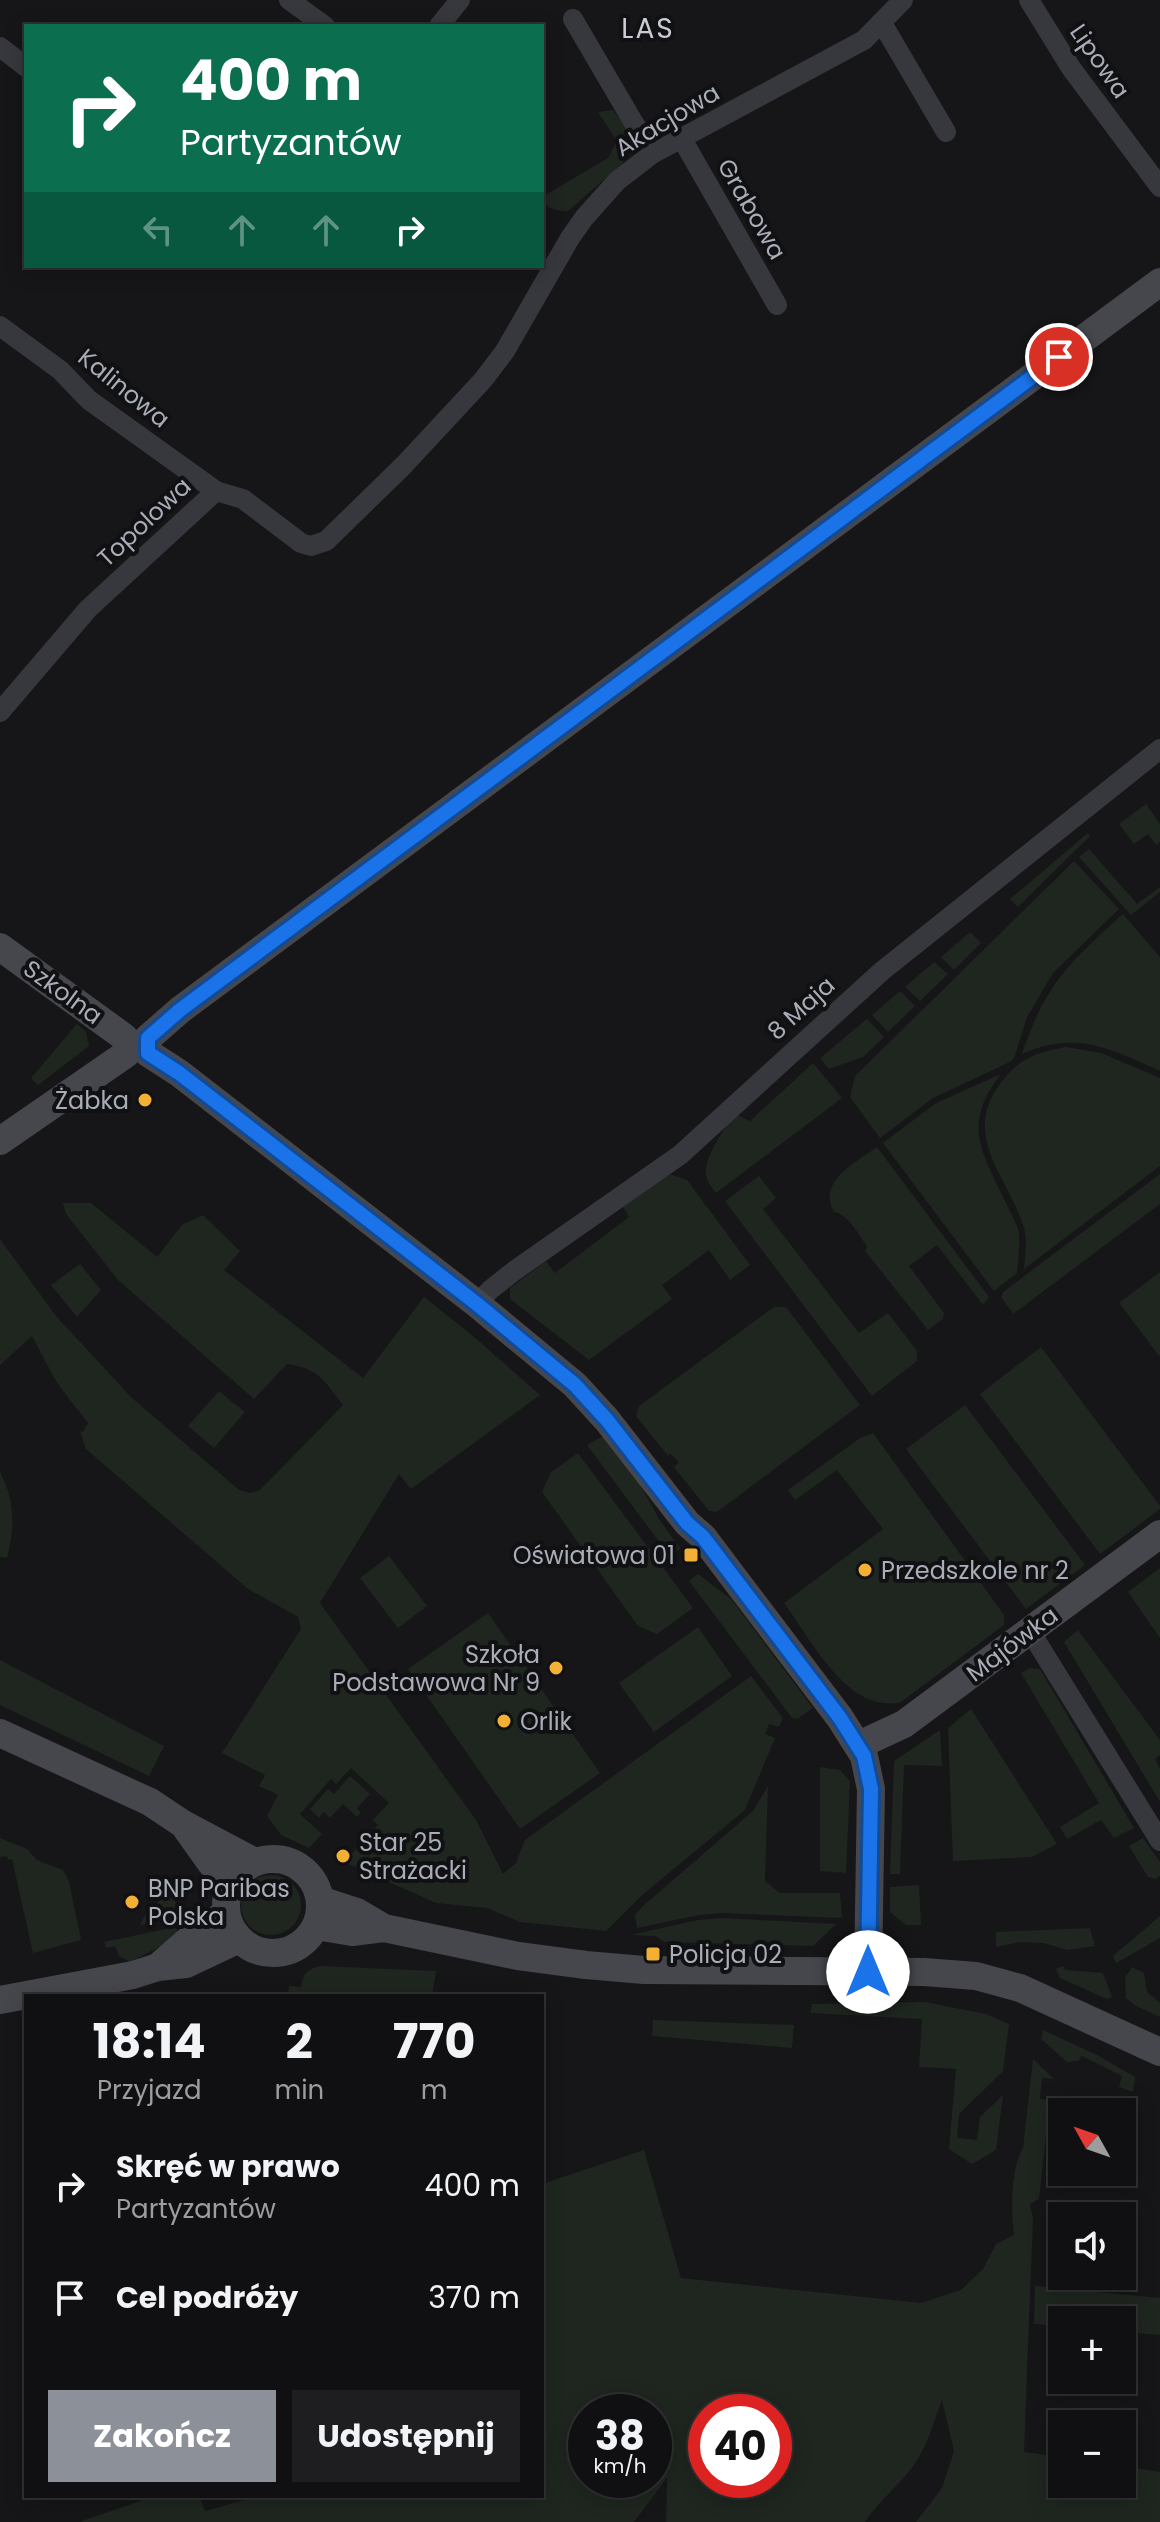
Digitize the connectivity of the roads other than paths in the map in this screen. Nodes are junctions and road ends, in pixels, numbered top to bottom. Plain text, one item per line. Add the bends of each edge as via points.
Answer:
1 (289, 0) edge
2 (460, 0) edge
3 (903, 0) edge
4 (1029, 0) edge
5 (573, 19) dead end
6 (882, 23) junction
7 (322, 24) edge
8 (441, 24) edge
9 (0, 47) edge
10 (24, 65) edge
11 (946, 132) dead end
12 (682, 139) junction
13 (652, 154) junction
14 (1160, 187) edge
15 (1160, 282) edge
16 (777, 305) dead end
17 (0, 326) edge
18 (511, 340) joint
19 (216, 491) junction
20 (0, 712) edge
21 (1160, 749) edge
22 (0, 947) edge
23 (136, 1046) junction
24 (0, 1141) edge
25 (477, 1304) junction
26 (1160, 1534) edge
27 (1030, 1631) junction
28 (0, 1733) edge
29 (859, 1745) junction
30 (183, 1824) junction
31 (1160, 1841) edge
32 (255, 1862) junction
33 (232, 1883) junction
34 (226, 1913) junction
35 (318, 1913) junction
36 (239, 1939) junction
37 (158, 1967) junction
38 (868, 1972) junction
39 (32, 1994) edge
40 (24, 1995) edge
41 (0, 2000) edge
42 (1160, 2052) edge

1 - 7 street
2 - 8 street
3 - 6 street, Akacjowa
4 - 14 street, Lipowa via 1071,68
5 - 13 street
6 - 11 street
6 - 12 street, Akacjowa via 864,40
9 - 10 street
12 - 13 street, Akacjowa
12 - 16 street, Grabowa
13 - 18 street, Akacjowa via 617,181 584,218
15 - 23 street
17 - 19 street, Kalinowa via 60,370 89,400
18 - 19 street, Topolowa via 463,403 321,544 301,543 243,499
19 - 20 street, Topolowa via 88,609
21 - 25 street, 8 Maja via 882,971 680,1155 514,1271
22 - 23 street, Szkolna
23 - 24 street
23 - 25 street, Szkolna via 179,1073
25 - 29 street, Szkolna via 575,1385 607,1420 703,1537
26 - 27 street, Majówka
27 - 29 street, Majówka via 904,1724
27 - 31 street
28 - 30 street via 150,1802
29 - 38 street via 871,1789
30 - 32 street
30 - 33 street
32 - 33 street
32 - 35 street via 284,1859 297,1865 316,1886
33 - 34 street
34 - 36 street
34 - 37 street
35 - 36 street via 308,1938 284,1952 259,1951
35 - 38 street via 357,1912 384,1928 586,1965
36 - 37 street via 186,1964
37 - 39 street
38 - 42 street via 924,1972 1020,1988
40 - 41 street

